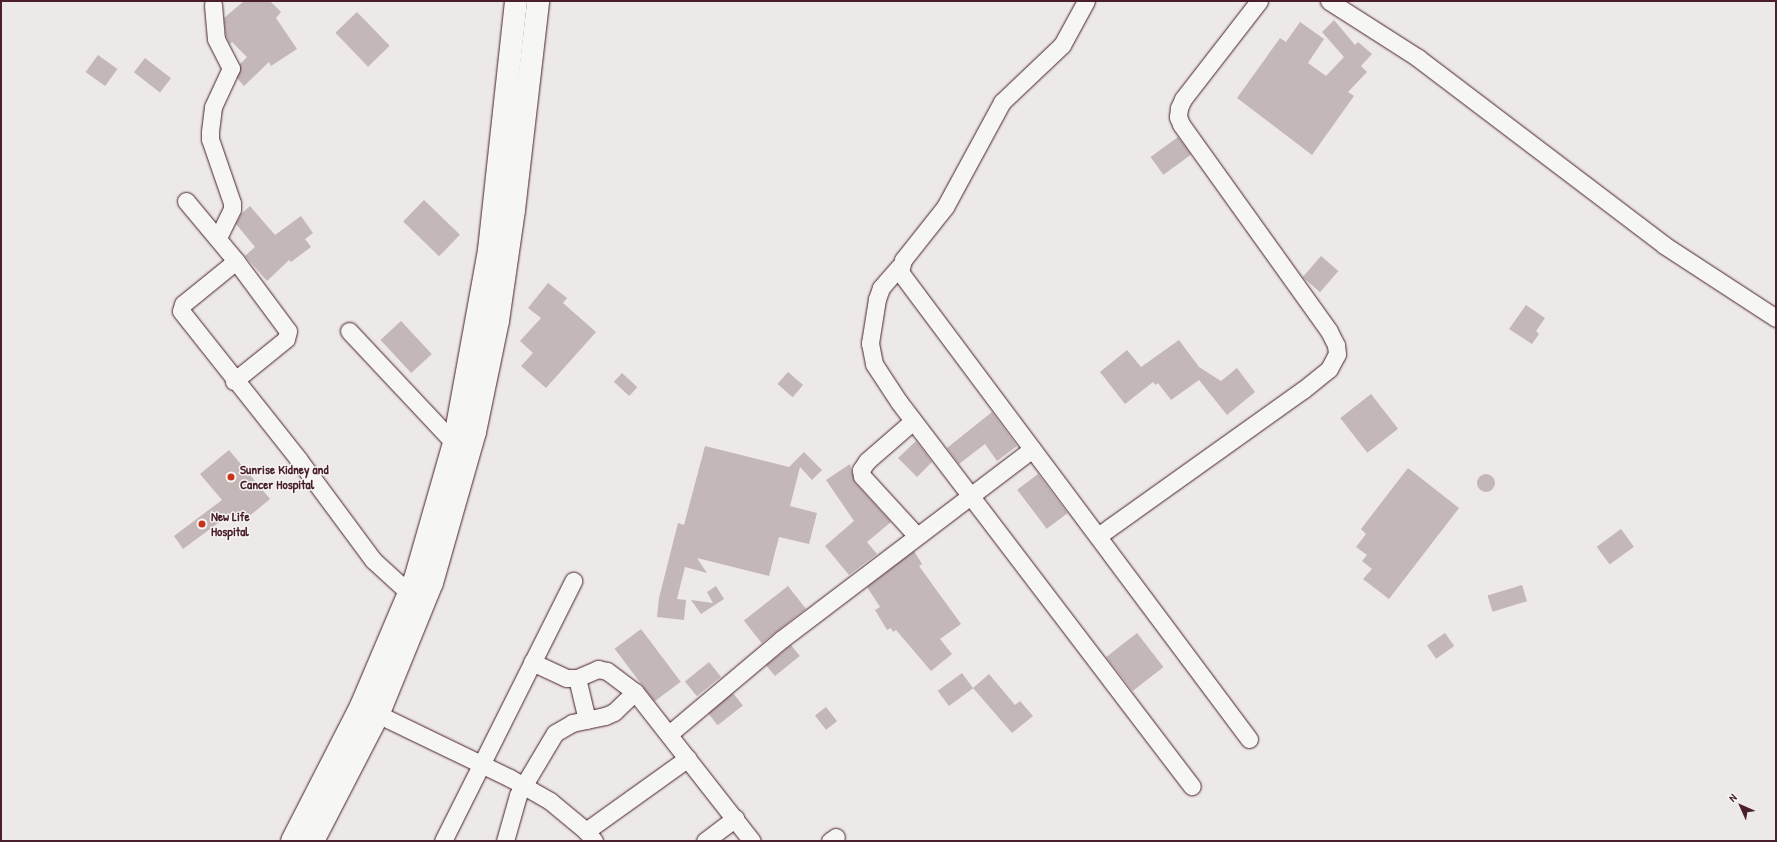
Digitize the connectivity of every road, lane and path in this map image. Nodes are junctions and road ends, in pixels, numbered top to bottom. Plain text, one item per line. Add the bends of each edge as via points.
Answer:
1 (516, 1) edge
2 (538, 1) edge
3 (1086, 1) edge
4 (1259, 1) edge
5 (1329, 1) edge
6 (213, 5) dead end
7 (186, 201) dead end
8 (218, 238) junction
9 (236, 261) junction
10 (899, 267) junction
11 (1776, 318) edge
12 (349, 331) dead end
13 (234, 381) junction
14 (914, 421) junction
15 (454, 443) junction
16 (1032, 449) junction
17 (971, 496) junction
18 (916, 535) junction
19 (1098, 536) junction
20 (573, 581) dead end
21 (409, 593) junction
22 (532, 662) junction
23 (577, 678) junction
24 (635, 692) junction
25 (370, 710) junction
26 (586, 720) junction
27 (669, 734) junction
28 (1249, 739) dead end
29 (688, 758) junction
30 (481, 764) junction
31 (522, 785) junction
32 (1192, 786) dead end
33 (735, 818) junction
34 (590, 836) edge
35 (292, 841) edge
36 (313, 841) edge
37 (443, 841) edge
38 (505, 841) edge
39 (705, 841) edge
40 (752, 841) edge

1 - 15 main road via 489,250
2 - 25 main road via 514,210 500,306 475,432 432,583
3 - 10 street via 1062,45 1002,102 945,207
4 - 19 street via 1183,99 1178,117 1329,331 1336,345 1337,354 1329,369 1303,390
5 - 11 street via 1418,58 1664,245
6 - 8 street via 216,40 231,68 213,107 210,132 210,139 232,203 232,209
7 - 8 street
8 - 9 street
9 - 13 street via 288,335
9 - 13 street via 181,307
10 - 14 street via 881,288 877,299 870,353 874,364
10 - 16 street via 901,277
12 - 15 street
13 - 21 street via 299,460 373,560
14 - 17 street
14 - 18 street via 867,461 861,470 862,476
15 - 21 main road
16 - 17 street
16 - 19 street
17 - 18 street
17 - 32 street
18 - 27 street via 782,639
19 - 28 street
20 - 22 street
21 - 25 main road
22 - 23 street via 566,678
22 - 30 street
23 - 24 street via 598,669 603,670
23 - 26 street
24 - 26 street via 614,712
24 - 27 street
25 - 30 street
25 - 35 main road
25 - 36 main road
26 - 31 street via 572,723 555,733
27 - 29 street
29 - 33 street
29 - 34 street
30 - 31 street
30 - 37 street
31 - 34 street via 550,802
31 - 38 street
33 - 39 street
33 - 40 street

